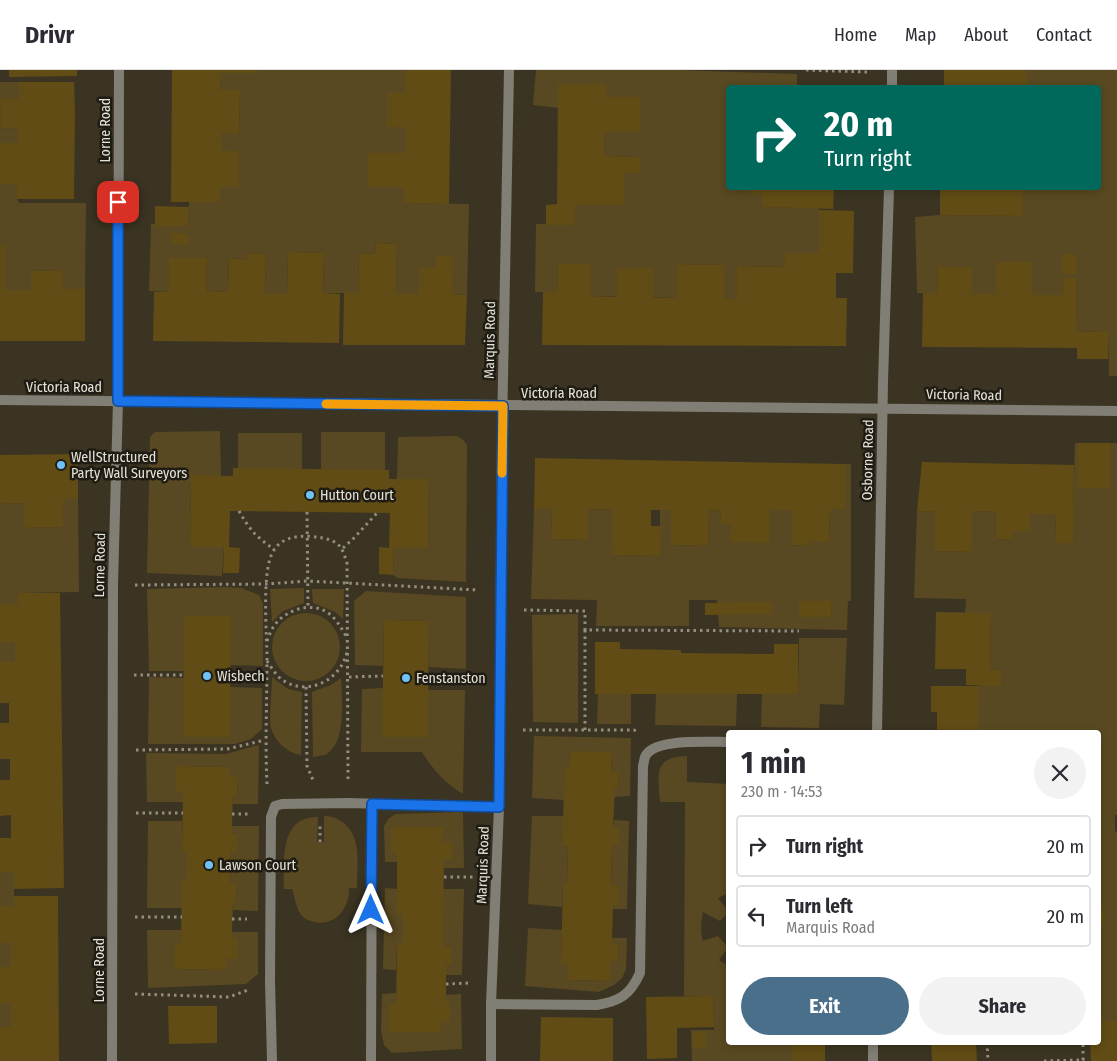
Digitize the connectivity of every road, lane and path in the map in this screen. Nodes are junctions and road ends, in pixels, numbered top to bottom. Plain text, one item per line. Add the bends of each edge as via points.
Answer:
1 (119, 70) edge
2 (509, 70) edge
3 (806, 70) edge
4 (892, 72) edge
5 (892, 85) edge
6 (889, 190) edge
7 (0, 400) edge
8 (118, 401) junction
9 (503, 406) junction
10 (882, 408) junction
11 (1117, 411) edge
12 (239, 511) dead end
13 (307, 512) dead end
14 (378, 513) dead end
15 (307, 536) junction
16 (343, 548) junction
17 (274, 549) junction
18 (307, 581) junction
19 (348, 583) junction
20 (266, 584) junction
21 (113, 585) junction
22 (501, 591) junction
23 (308, 607) junction
24 (501, 610) junction
25 (585, 630) junction
26 (799, 631) dead end
27 (267, 642) junction
28 (348, 643) junction
29 (267, 660) junction
30 (184, 675) dead end
31 (112, 676) junction
32 (383, 676) dead end
33 (230, 677) dead end
34 (266, 677) junction
35 (349, 677) junction
36 (428, 680) dead end
37 (501, 680) junction
38 (306, 687) junction
39 (500, 730) junction
40 (585, 730) junction
41 (877, 730) edge
42 (265, 740) junction
43 (726, 742) edge
44 (654, 748) junction
45 (112, 750) junction
46 (324, 803) junction
47 (348, 803) junction
48 (372, 804) junction
49 (275, 806) junction
50 (499, 807) junction
51 (112, 812) junction
52 (183, 813) dead end
53 (444, 877) dead end
54 (496, 877) junction
55 (112, 917) junction
56 (182, 917) dead end
57 (270, 981) junction
58 (112, 993) junction
59 (491, 1004) junction
60 (873, 1045) edge
61 (987, 1045) edge
62 (1083, 1045) edge
63 (873, 1060) edge
64 (1083, 1060) edge
65 (112, 1061) edge
66 (272, 1061) edge
67 (371, 1061) edge
68 (492, 1061) edge
69 (988, 1061) edge
70 (1044, 1061) edge

1 - 8 street, Lorne Road
2 - 9 street, Marquis Road
3 - 4 path
4 - 5 street
6 - 10 street, Osborne Road
7 - 8 street, Victoria Road
8 - 9 street, Victoria Road
8 - 21 street, Lorne Road
9 - 10 street, Victoria Road
9 - 22 street, Marquis Road
10 - 11 street, Victoria Road
10 - 41 street, Osborne Road
12 - 17 path via 248,527
13 - 15 path
14 - 16 path
15 - 16 path via 330,540
15 - 17 path via 292,538
15 - 18 path
16 - 19 path
17 - 20 path
18 - 19 path
18 - 20 path
18 - 23 path
19 - 22 path
19 - 28 path
20 - 21 path
20 - 27 path
21 - 31 street, Lorne Road
22 - 24 street, Marquis Road
23 - 27 path via 283,617 273,626
23 - 28 path via 325,611 338,624
24 - 25 path via 585,611
24 - 37 street, Marquis Road
25 - 26 path
25 - 40 path
27 - 29 path
28 - 35 path
28 - 38 path via 345,662 336,675 322,684
29 - 34 path
29 - 38 path via 281,679
30 - 31 path
31 - 45 street, Lorne Road
32 - 35 path
33 - 34 path
34 - 42 path
35 - 47 path
36 - 37 path
37 - 39 street, Marquis Road
38 - 46 path via 306,766
39 - 40 path
39 - 50 street, Marquis Road
40 - 44 path via 634,730 644,734
42 - 45 path via 227,749
42 - 49 path via 268,799
43 - 44 street via 692,742
44 - 59 street via 646,755 643,766 640,972 635,984 613,1002 596,1005
45 - 51 street, Lorne Road
46 - 47 street
46 - 49 street
47 - 48 street
48 - 50 street
48 - 67 street
49 - 57 street via 271,817
50 - 54 street, Marquis Road
51 - 52 path
51 - 55 street, Lorne Road
53 - 54 path
54 - 59 street, Marquis Road
55 - 56 path
55 - 58 street, Lorne Road
57 - 58 path via 229,997
57 - 66 street
58 - 65 street, Lorne Road
59 - 68 street, Marquis Road
60 - 63 street
61 - 69 path
62 - 64 path
64 - 70 path

